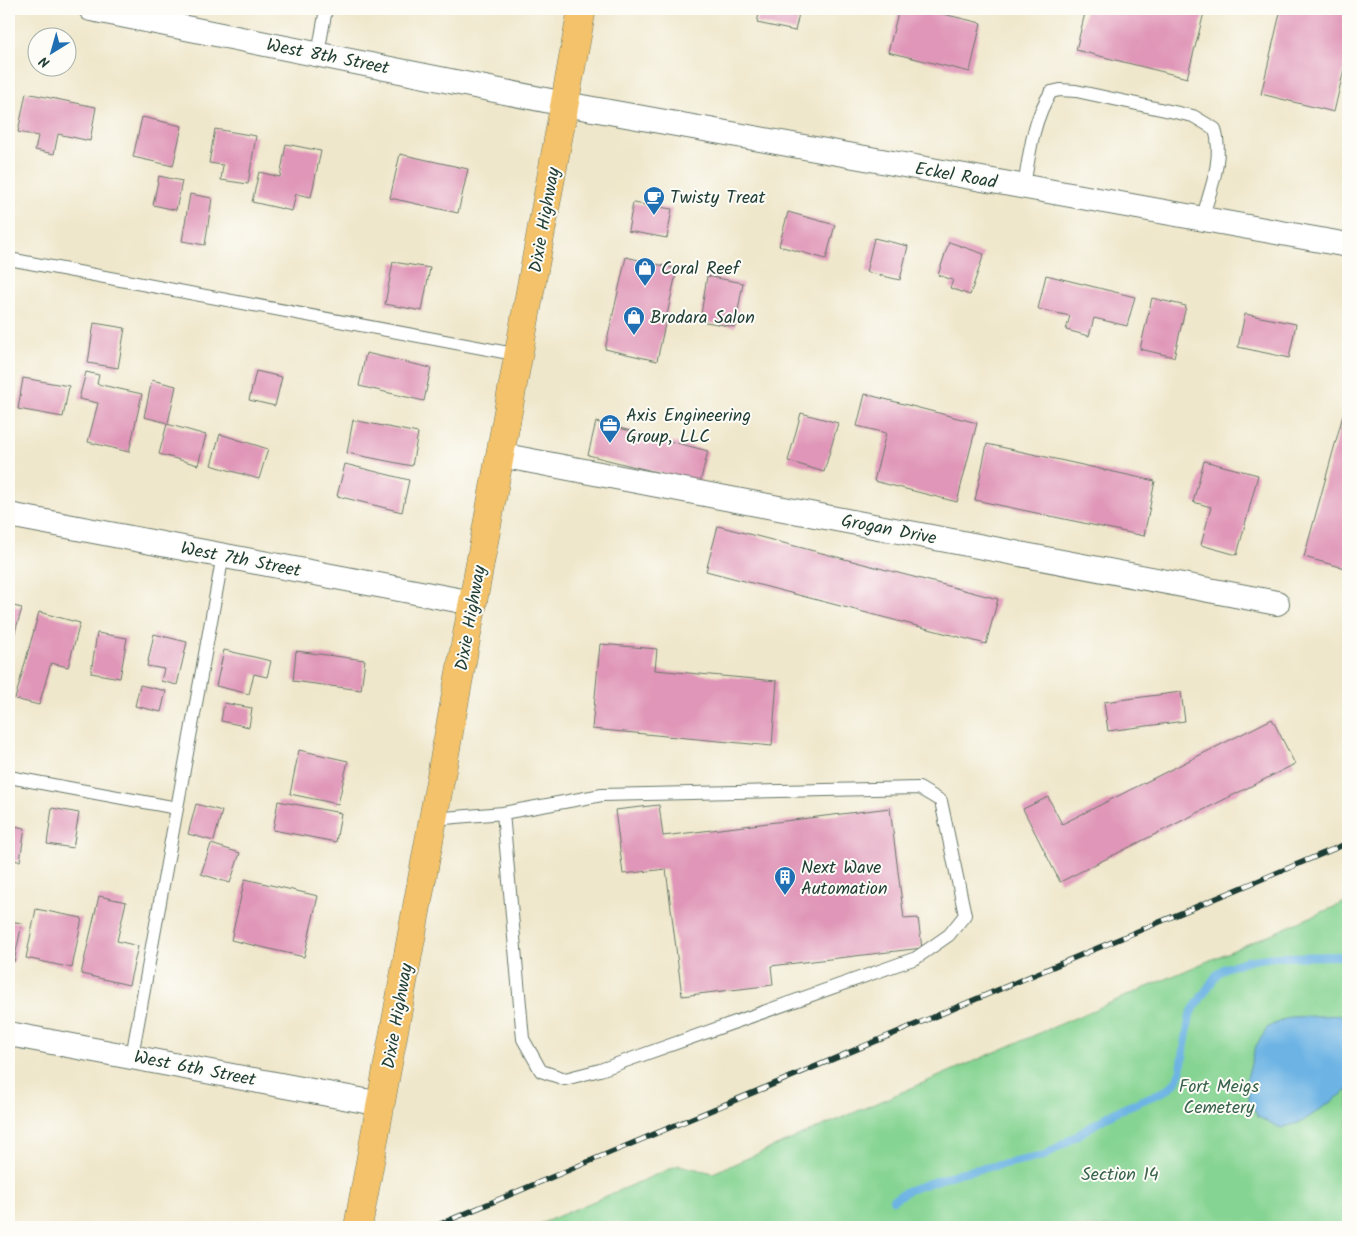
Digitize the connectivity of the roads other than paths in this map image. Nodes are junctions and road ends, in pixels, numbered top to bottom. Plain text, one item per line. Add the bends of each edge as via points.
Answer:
1 (91, 9) edge
2 (326, 9) edge
3 (582, 9) edge
4 (318, 54) junction
5 (565, 104) junction
6 (1024, 187) junction
7 (1202, 219) junction
8 (1348, 245) edge
9 (9, 259) edge
10 (519, 355) junction
11 (500, 455) junction
12 (9, 515) edge
13 (223, 556) junction
14 (473, 603) junction
15 (1277, 603) dead end
16 (9, 777) edge
17 (177, 808) junction
18 (503, 813) junction
19 (433, 819) junction
20 (9, 1034) edge
21 (132, 1056) junction
22 (380, 1104) junction
23 (358, 1227) edge

1 - 4 street, West 8th Street
2 - 4 lane
3 - 5 main road, Dixie Highway
4 - 5 street, West 8th Street
5 - 6 street, Eckel Road
5 - 10 main road, Dixie Highway
6 - 7 street, Eckel Road
6 - 7 lane via 1029,153 1044,102 1051,92 1076,91 1193,116 1215,129 1217,164
7 - 8 street, Eckel Road
9 - 10 lane
10 - 11 main road, Dixie Highway
11 - 14 main road, Dixie Highway
11 - 15 street, Grogan Drive
12 - 13 street, West 7th Street
13 - 14 street, West 7th Street
13 - 17 lane
14 - 19 main road, Dixie Highway
16 - 17 lane
17 - 21 lane
18 - 18 lane via 602,795 919,788 941,801 965,915 949,935 916,958 646,1055 565,1080 542,1071 522,1039
18 - 19 lane
19 - 22 main road, Dixie Highway
20 - 21 street, West 6th Street
21 - 22 street, West 6th Street
22 - 23 main road, Dixie Highway

